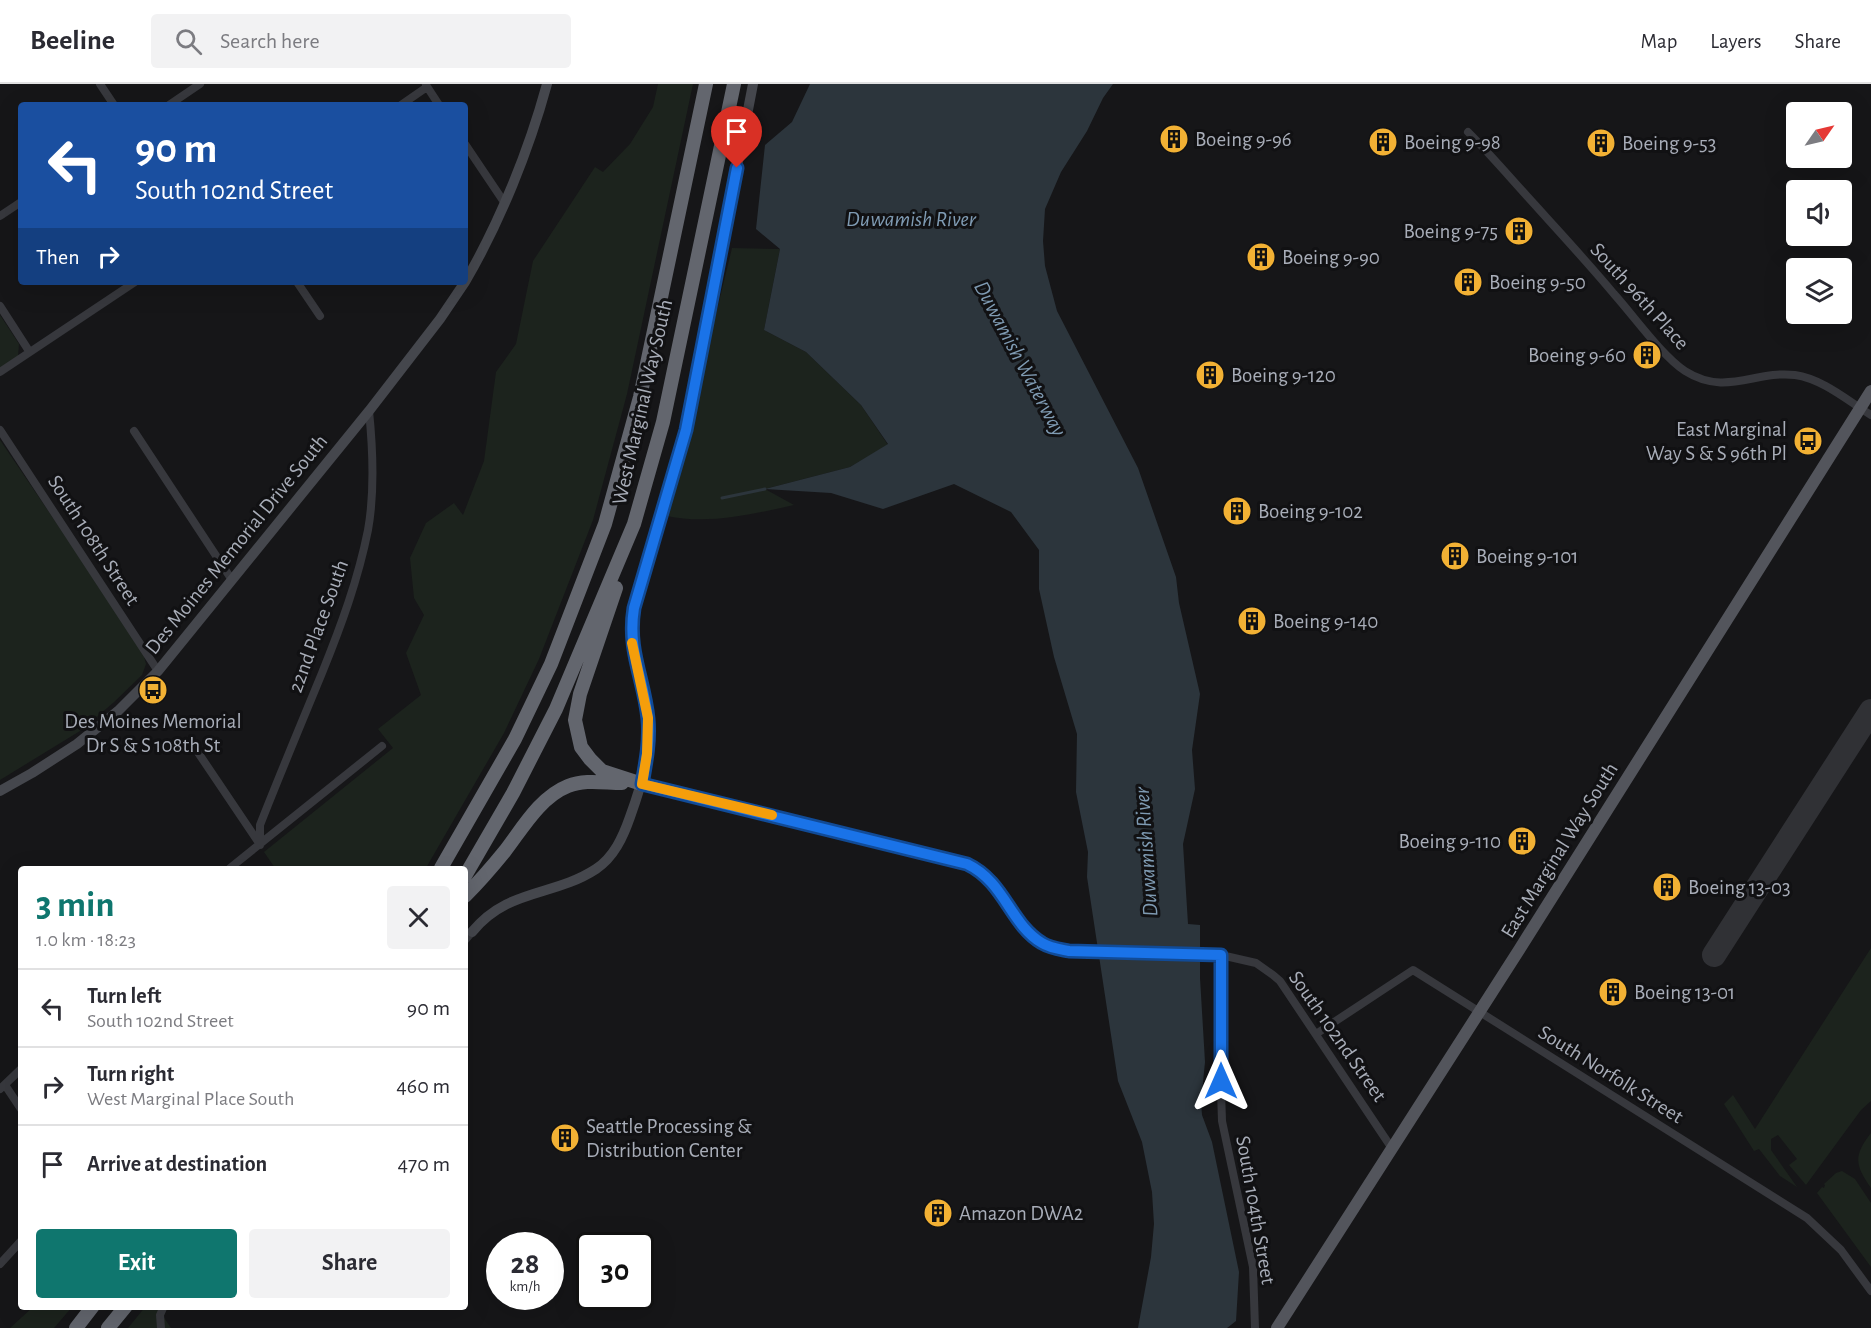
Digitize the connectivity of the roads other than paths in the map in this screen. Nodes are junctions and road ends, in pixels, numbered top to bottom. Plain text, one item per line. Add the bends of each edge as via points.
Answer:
1 (100, 84) edge
2 (200, 84) edge
3 (547, 84) edge
4 (706, 84) edge
5 (734, 84) edge
6 (753, 84) edge
7 (426, 86) edge
8 (112, 102) edge
9 (173, 102) edge
10 (405, 102) edge
11 (437, 102) edge
12 (1468, 132) dead end
13 (468, 148) edge
14 (504, 202) junction
15 (18, 204) edge
16 (0, 216) edge
17 (468, 276) edge
18 (130, 285) edge
19 (299, 285) edge
20 (463, 285) edge
21 (0, 306) edge
22 (320, 316) dead end
23 (29, 351) junction
24 (0, 372) edge
25 (1871, 391) edge
26 (369, 411) junction
27 (1866, 412) edge
28 (0, 430) edge
29 (134, 431) dead end
30 (634, 524) junction
31 (232, 580) junction
32 (158, 670) junction
33 (382, 746) dead end
34 (197, 752) dead end
35 (642, 784) junction
36 (0, 791) edge
37 (260, 845) junction
38 (233, 866) edge
39 (442, 866) edge
40 (468, 871) edge
41 (468, 893) edge
42 (468, 936) edge
43 (1221, 955) junction
44 (1479, 1012) junction
45 (1316, 1034) junction
46 (18, 1072) edge
47 (2, 1087) edge
48 (18, 1106) edge
49 (1391, 1147) junction
50 (18, 1244) edge
51 (0, 1264) edge
52 (1871, 1291) edge
53 (90, 1310) edge
54 (123, 1310) edge
55 (162, 1310) edge
56 (76, 1328) edge
57 (108, 1328) edge
58 (161, 1328) edge
59 (1255, 1328) edge
60 (1277, 1328) edge

1 - 8 street
2 - 9 street
3 - 14 street, Des Moines Memorial Drive South
4 - 39 highway, West Marginal Way South via 640,397 605,524 546,675 515,739
5 - 30 highway, West Marginal Way South via 663,422
6 - 35 street via 686,430 632,615 631,641 649,734
7 - 10 street
7 - 11 street
12 - 27 street, South 96th Place via 1684,370 1700,378 1729,383 1796,375 1839,394
13 - 14 street
14 - 17 street, Des Moines Memorial Drive South
15 - 16 street
18 - 23 street
19 - 22 street
20 - 26 street, Des Moines Memorial Drive South
21 - 23 street
23 - 24 street
25 - 27 main road, East Marginal Way South
26 - 31 street, Des Moines Memorial Drive South
26 - 37 street, 22nd Place South via 372,488 357,576 344,618 260,825
27 - 44 main road, East Marginal Way South
28 - 32 street, South 108th Street
29 - 31 street
30 - 35 highway via 574,720 581,747 602,771
30 - 40 highway, West Marginal Way South via 556,709
31 - 32 street, Des Moines Memorial Drive South
32 - 36 street, Des Moines Memorial Drive South via 118,711 77,744
33 - 37 street
34 - 37 street
35 - 41 highway via 595,781 554,793
35 - 42 street via 623,837 598,868 506,903
35 - 43 street, South 102nd Street via 967,864 996,886 1037,940 1054,948
37 - 38 street
43 - 45 street, South 102nd Street via 1256,963 1273,975
43 - 59 street, South 104th Street via 1222,1121 1253,1267
44 - 45 street, South Norfolk Street via 1413,970
44 - 49 main road, East Marginal Way South
44 - 52 street, South Norfolk Street via 1807,1218 1840,1250
45 - 49 street, South 102nd Street
46 - 47 street
47 - 48 street
49 - 60 main road, East Marginal Way South
50 - 51 street
53 - 56 highway
54 - 57 highway
55 - 58 street

